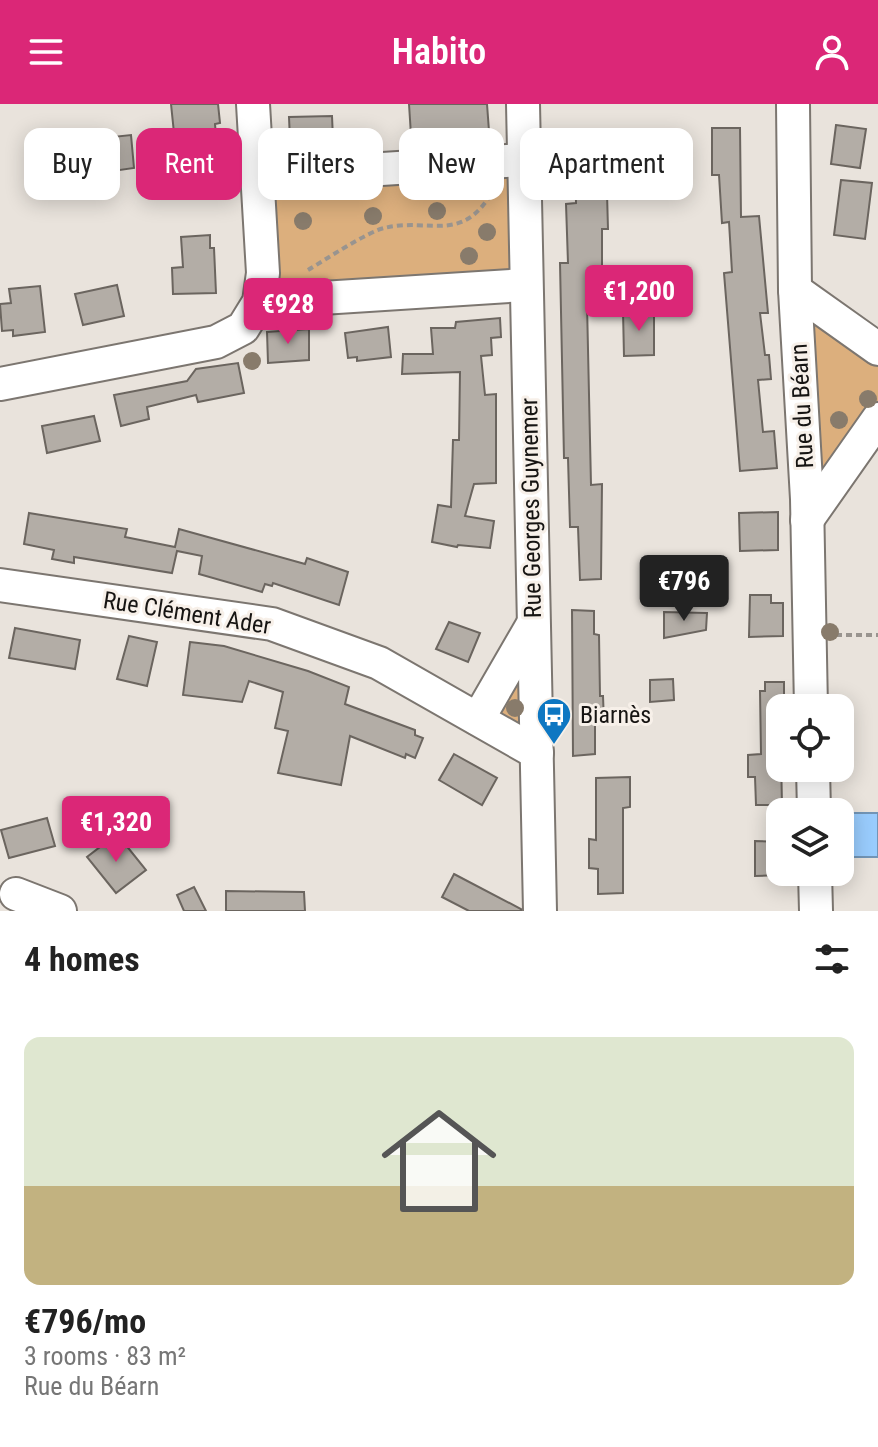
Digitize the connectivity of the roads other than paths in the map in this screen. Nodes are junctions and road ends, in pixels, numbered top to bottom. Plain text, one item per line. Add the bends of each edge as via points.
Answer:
1 (253, 104) edge
2 (523, 104) edge
3 (793, 104) edge
4 (514, 161) junction
5 (383, 169) edge
6 (258, 177) edge
7 (259, 200) edge
8 (525, 285) junction
9 (795, 290) junction
10 (259, 302) junction
11 (878, 349) edge
12 (0, 384) edge
13 (878, 419) edge
14 (807, 520) junction
15 (0, 585) edge
16 (533, 624) junction
17 (811, 694) edge
18 (478, 719) junction
19 (537, 753) junction
20 (815, 886) edge
21 (16, 894) dead end
22 (60, 911) edge
23 (540, 911) edge
24 (816, 911) edge

1 - 6 street
2 - 4 street, Rue Georges Guynemer
3 - 9 street, Rue du Béarn
4 - 5 street
4 - 8 street, Rue Georges Guynemer
7 - 10 street
8 - 10 street
8 - 16 street, Rue Georges Guynemer
9 - 11 street
9 - 14 street, Rue du Béarn
10 - 12 street via 243,328 216,342
13 - 14 street
14 - 17 street, Rue du Béarn
15 - 18 street, Rue Clément Ader via 272,624 379,663
16 - 18 street
16 - 19 street, Rue Georges Guynemer
18 - 19 street, Rue Clément Ader
19 - 23 street, Rue Georges Guynemer
20 - 24 street
21 - 22 street

